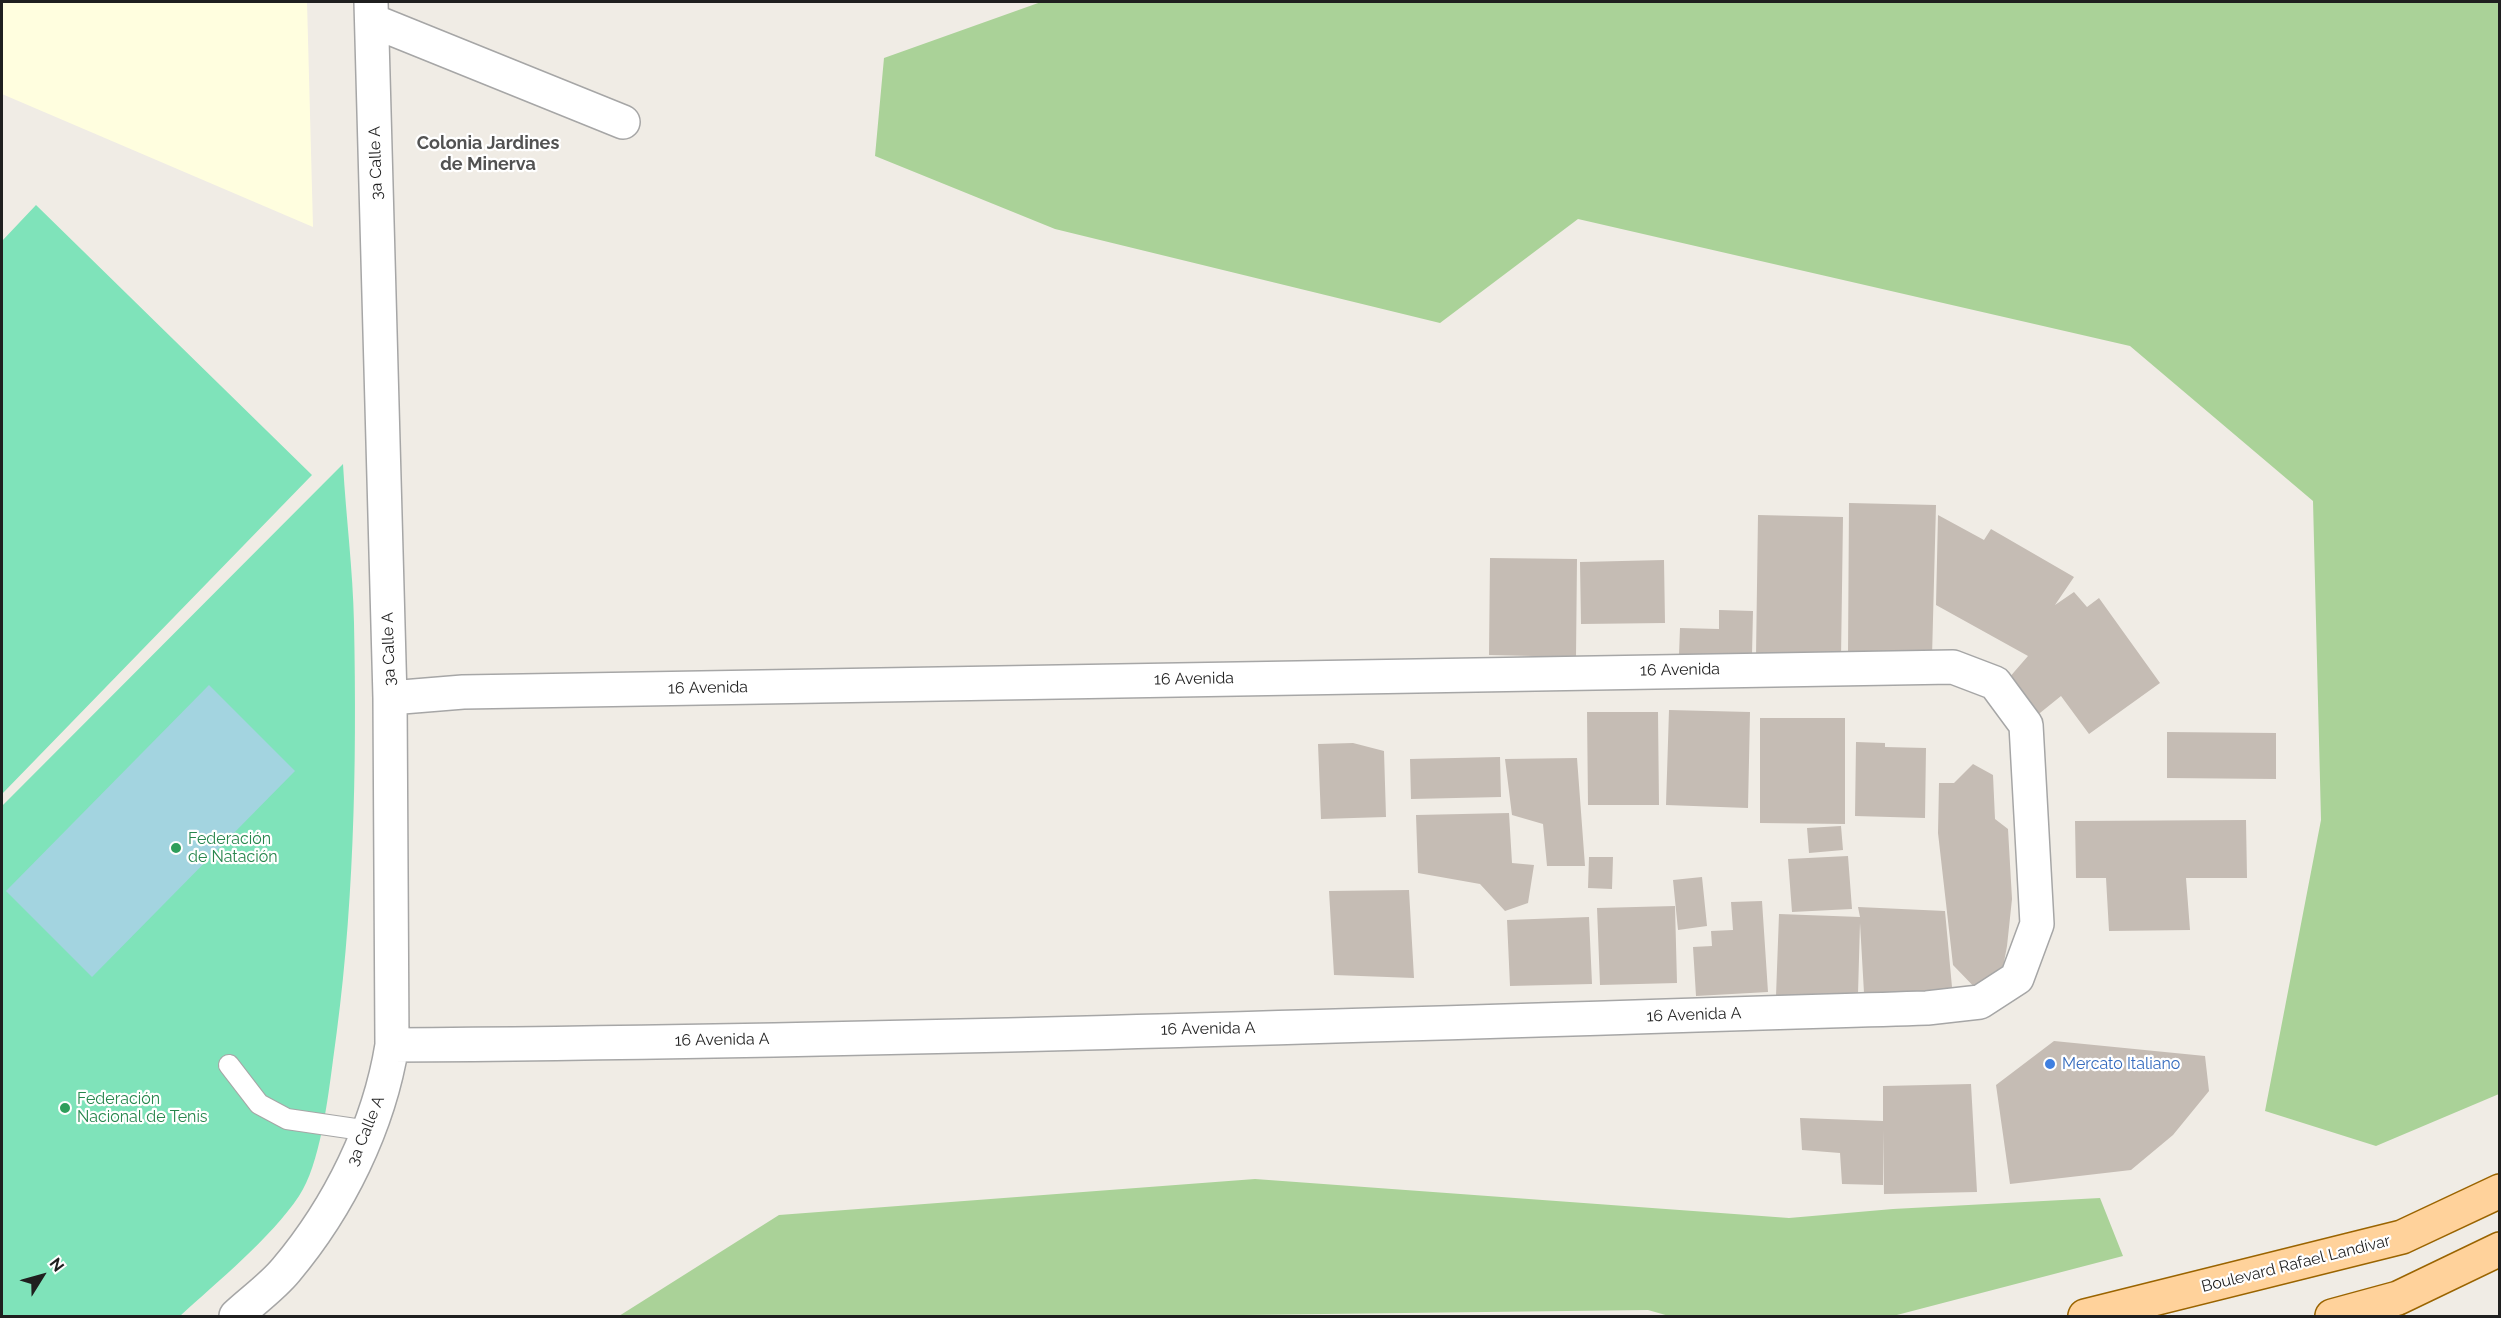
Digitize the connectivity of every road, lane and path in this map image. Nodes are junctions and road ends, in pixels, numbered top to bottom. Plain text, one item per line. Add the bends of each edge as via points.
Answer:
1 (372, 11) edge
2 (623, 122) dead end
3 (390, 698) junction
4 (2017, 978) joint
5 (392, 1045) junction
6 (229, 1065) dead end
7 (369, 1131) junction
8 (2499, 1191) edge
9 (2499, 1249) edge
10 (236, 1317) edge
11 (2085, 1317) edge
12 (2332, 1317) edge

1 - 2 street
1 - 3 street, 3a Calle A
3 - 4 street, 16 Avenida via 463,692 1953,667 1995,683 2026,725 2037,924
3 - 5 street, 3a Calle A
4 - 5 street, 16 Avenida A via 1980,1002 1927,1008 918,1036
5 - 7 street, 3a Calle A
6 - 7 lane via 259,1104 287,1119
7 - 10 street, 3a Calle A via 347,1176 285,1270
8 - 11 main road, Boulevard Rafael Landívar via 2402,1237
9 - 12 main road via 2398,1298

